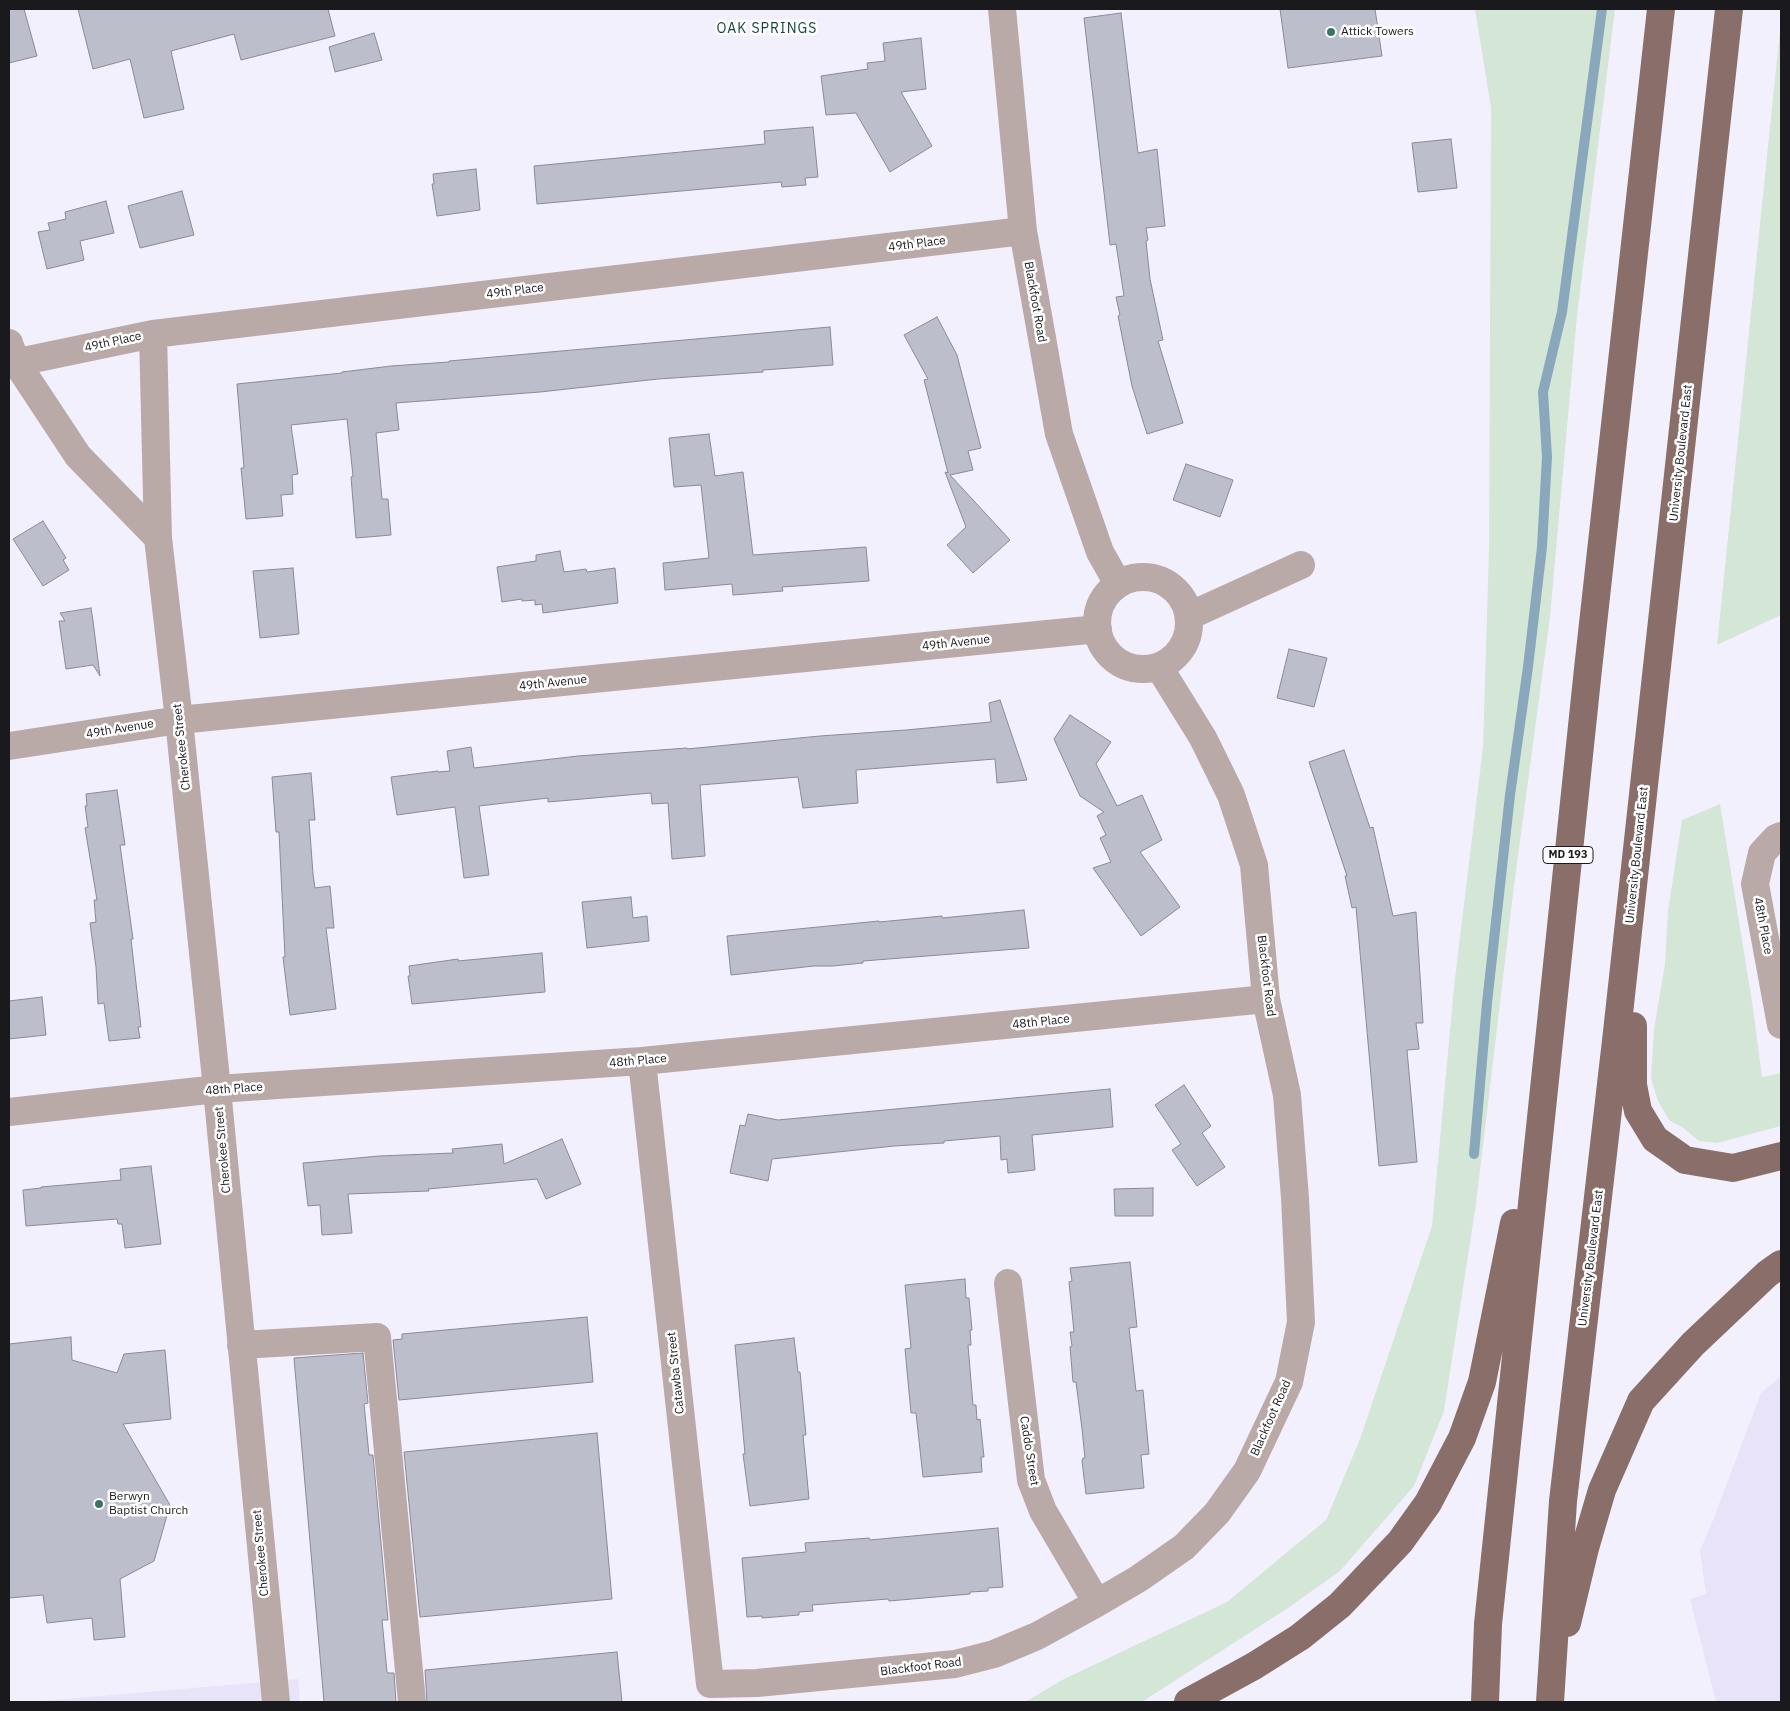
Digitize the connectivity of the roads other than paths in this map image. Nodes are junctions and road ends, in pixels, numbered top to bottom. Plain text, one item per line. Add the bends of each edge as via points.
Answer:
1 (1002, 9) edge
2 (1661, 9) edge
3 (1729, 9) edge
4 (1022, 231) junction
5 (154, 334) junction
6 (11, 356) edge
7 (158, 538) junction
8 (1301, 564) dead end
9 (1118, 584) junction
10 (1189, 616) junction
11 (1098, 629) junction
12 (1159, 666) junction
13 (180, 720) junction
14 (9, 746) edge
15 (1642, 813) junction
16 (1781, 836) edge
17 (1266, 999) junction
18 (1781, 1025) edge
19 (1548, 1052) junction
20 (642, 1061) junction
21 (217, 1089) junction
22 (9, 1112) edge
23 (1781, 1156) edge
24 (1781, 1264) edge
25 (1008, 1283) dead end
26 (242, 1345) junction
27 (1097, 1603) junction
28 (710, 1684) joint
29 (1550, 1695) edge
30 (276, 1702) edge
31 (412, 1702) edge
32 (1188, 1702) edge
33 (1485, 1702) edge

1 - 4 street, Blackfoot Road
2 - 19 main road, MD 193
3 - 15 main road, University Boulevard East
4 - 5 street, 49th Place
4 - 9 street, Blackfoot Road via 1059,434 1100,552
5 - 6 street, 49th Place
5 - 7 street, Cherokee Street
6 - 7 street via 78,456
7 - 13 street, Cherokee Street
8 - 10 street
9 - 10 street via 1140,576 1162,580 1180,594
9 - 11 street via 1101,604
10 - 12 street via 1187,638 1174,657
11 - 12 street via 1102,643 1124,664 1139,668
11 - 13 street, 49th Avenue
12 - 17 street, Blackfoot Road via 1203,738 1231,795 1254,865
13 - 14 street, 49th Avenue
13 - 21 street, Cherokee Street
15 - 23 main road via 1633,1008 1633,1085 1638,1111 1655,1138 1684,1160 1733,1168
15 - 29 main road, University Boulevard East via 1563,1501
16 - 18 street, 48th Place via 1762,853 1755,884
17 - 20 street, 48th Place
17 - 27 street, Blackfoot Road via 1287,1094 1295,1198 1301,1322 1289,1382 1247,1471 1217,1513 1184,1548
19 - 32 main road via 1482,1382 1462,1438 1432,1495 1400,1542 1340,1605 1300,1637
19 - 33 main road, MD 193 via 1488,1624
20 - 21 street, 48th Place
20 - 28 street, Catawba Street
21 - 22 street, 48th Place
21 - 26 street, Cherokee Street
24 - 29 main road via 1693,1344 1642,1401 1602,1490 1584,1548
25 - 27 street, Caddo Street via 1031,1480 1043,1511
26 - 30 street, Cherokee Street
26 - 31 street via 377,1337
27 - 28 street, Blackfoot Road via 1029,1639 994,1654 955,1664 757,1683

